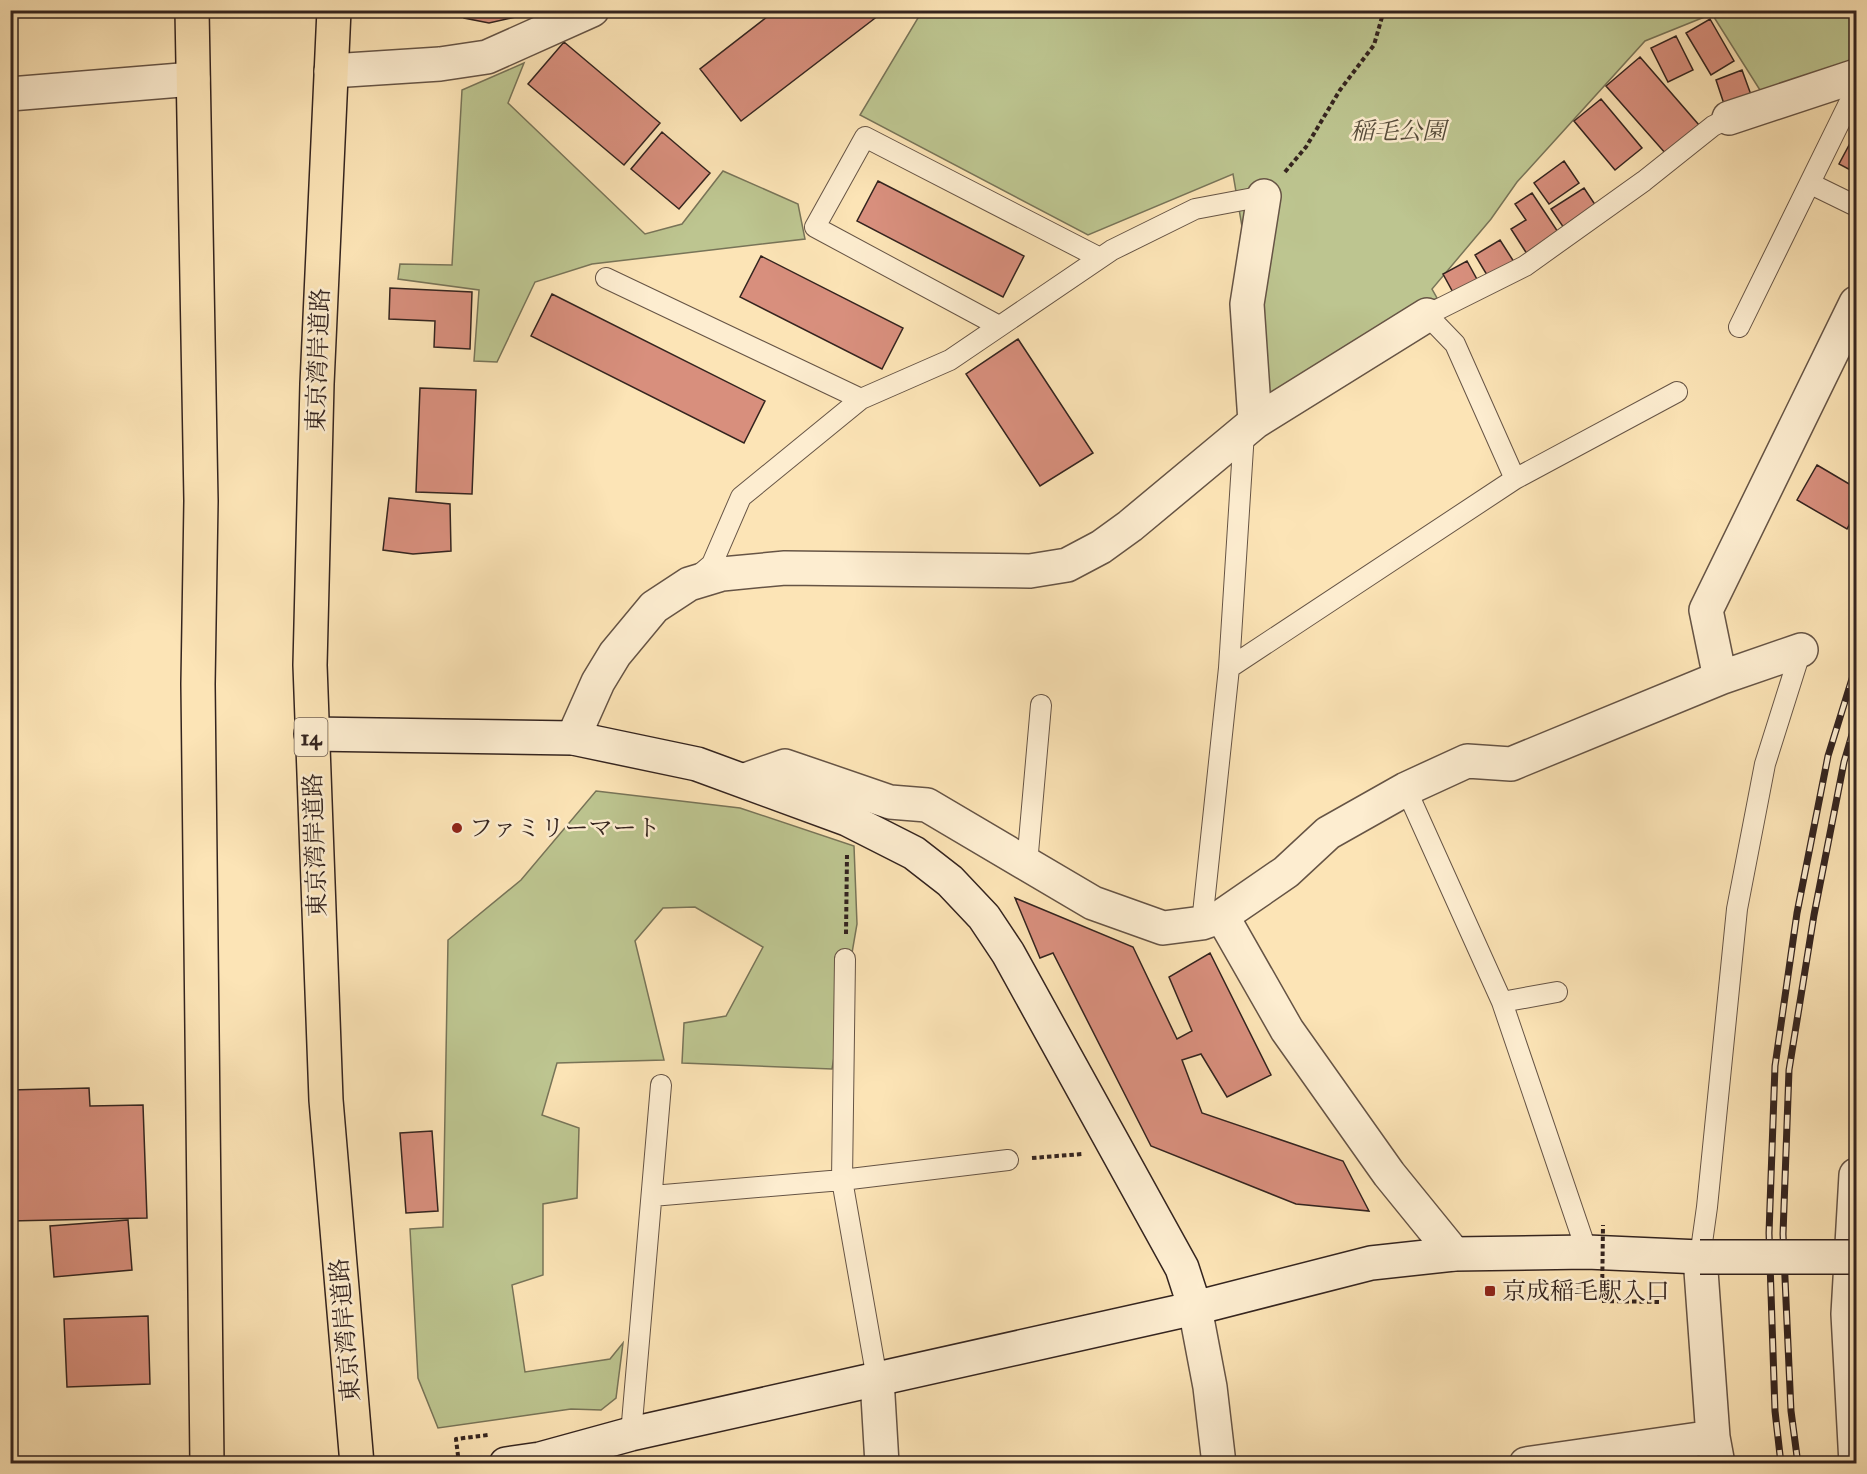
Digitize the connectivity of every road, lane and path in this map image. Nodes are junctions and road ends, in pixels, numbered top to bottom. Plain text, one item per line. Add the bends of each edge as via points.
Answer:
1 (192, 10) edge
2 (334, 10) edge
3 (592, 10) edge
4 (1384, 10) edge
5 (331, 71) junction
6 (1857, 76) edge
7 (193, 79) junction
8 (1857, 89) edge
9 (10, 94) edge
10 (1729, 118) joint
11 (1811, 184) junction
12 (1264, 196) junction
13 (1857, 206) edge
14 (1100, 258) junction
15 (606, 278) dead end
16 (1857, 303) edge
17 (1427, 315) junction
18 (999, 326) junction
19 (1739, 327) dead end
20 (1677, 392) dead end
21 (861, 399) junction
22 (1250, 427) junction
23 (1515, 479) junction
24 (688, 584) junction
25 (1802, 650) joint
26 (1229, 668) junction
27 (1720, 678) junction
28 (1041, 705) dead end
29 (311, 734) junction
30 (573, 738) junction
31 (746, 780) junction
32 (1406, 789) junction
33 (848, 819) junction
34 (1027, 864) junction
35 (1212, 920) junction
36 (845, 959) joint
37 (1557, 992) dead end
38 (1502, 1002) junction
39 (661, 1085) dead end
40 (1118, 1152) junction
41 (1008, 1160) joint
42 (1857, 1175) edge
43 (842, 1180) junction
44 (652, 1196) junction
45 (1595, 1239) junction
46 (1454, 1254) junction
47 (1700, 1257) junction
48 (1854, 1257) edge
49 (1660, 1302) dead end
50 (1195, 1308) junction
51 (876, 1379) junction
52 (631, 1434) junction
53 (1715, 1450) edge
54 (541, 1461) edge
55 (207, 1464) edge
56 (357, 1464) edge
57 (506, 1464) edge
58 (882, 1464) edge
59 (1219, 1464) edge
60 (1526, 1464) edge
61 (1856, 1464) edge

1 - 7 highway
2 - 5 highway, 東京湾岸道路 / 14
3 - 5 street via 487,57
4 - 12 path via 1374,45 1340,90 1306,147
5 - 29 highway, 東京湾岸道路 / 14 via 317,384
6 - 10 street
7 - 9 street
7 - 55 highway via 201,501 198,684
8 - 11 lane
10 - 17 lane via 1525,266
11 - 13 lane
11 - 19 lane
12 - 14 lane via 1195,209
12 - 22 street via 1247,304
14 - 18 lane
14 - 18 lane via 865,137 815,226
15 - 21 lane
16 - 27 street via 1706,610
17 - 22 street
17 - 23 lane via 1455,344
18 - 21 lane via 950,360
20 - 23 lane
21 - 24 lane via 741,497 712,564
22 - 24 street via 1130,526 1067,565 1030,571 785,568 722,574
22 - 26 lane
23 - 26 lane
24 - 30 street via 654,607 615,654
25 - 27 street
25 - 47 lane via 1765,764 1737,909
26 - 35 lane
27 - 32 street via 1511,764 1467,761
28 - 34 lane
29 - 30 street
29 - 56 highway, 東京湾岸道路 / 14 via 326,1100
30 - 31 street via 697,764
31 - 33 street
31 - 34 street via 785,766 890,802 927,805
32 - 35 street via 1328,832 1286,872
32 - 38 lane
33 - 36 path
33 - 40 street via 914,854 950,881 984,917 1008,953
34 - 35 street via 1093,903 1163,927
35 - 46 street via 1389,1174
36 - 43 lane
37 - 38 lane
38 - 45 lane
39 - 44 lane
40 - 41 path
40 - 50 street via 1182,1268
41 - 43 lane
42 - 48 street
43 - 44 lane
43 - 51 lane
44 - 52 lane
45 - 46 street
45 - 47 street
45 - 49 path, bridge via 1602,1301
46 - 50 street via 1371,1263
47 - 48 street, bridge
47 - 53 street
48 - 61 street via 1848,1314
50 - 51 street
50 - 59 street
51 - 52 street
51 - 58 street
52 - 54 street
53 - 60 street
54 - 57 street

